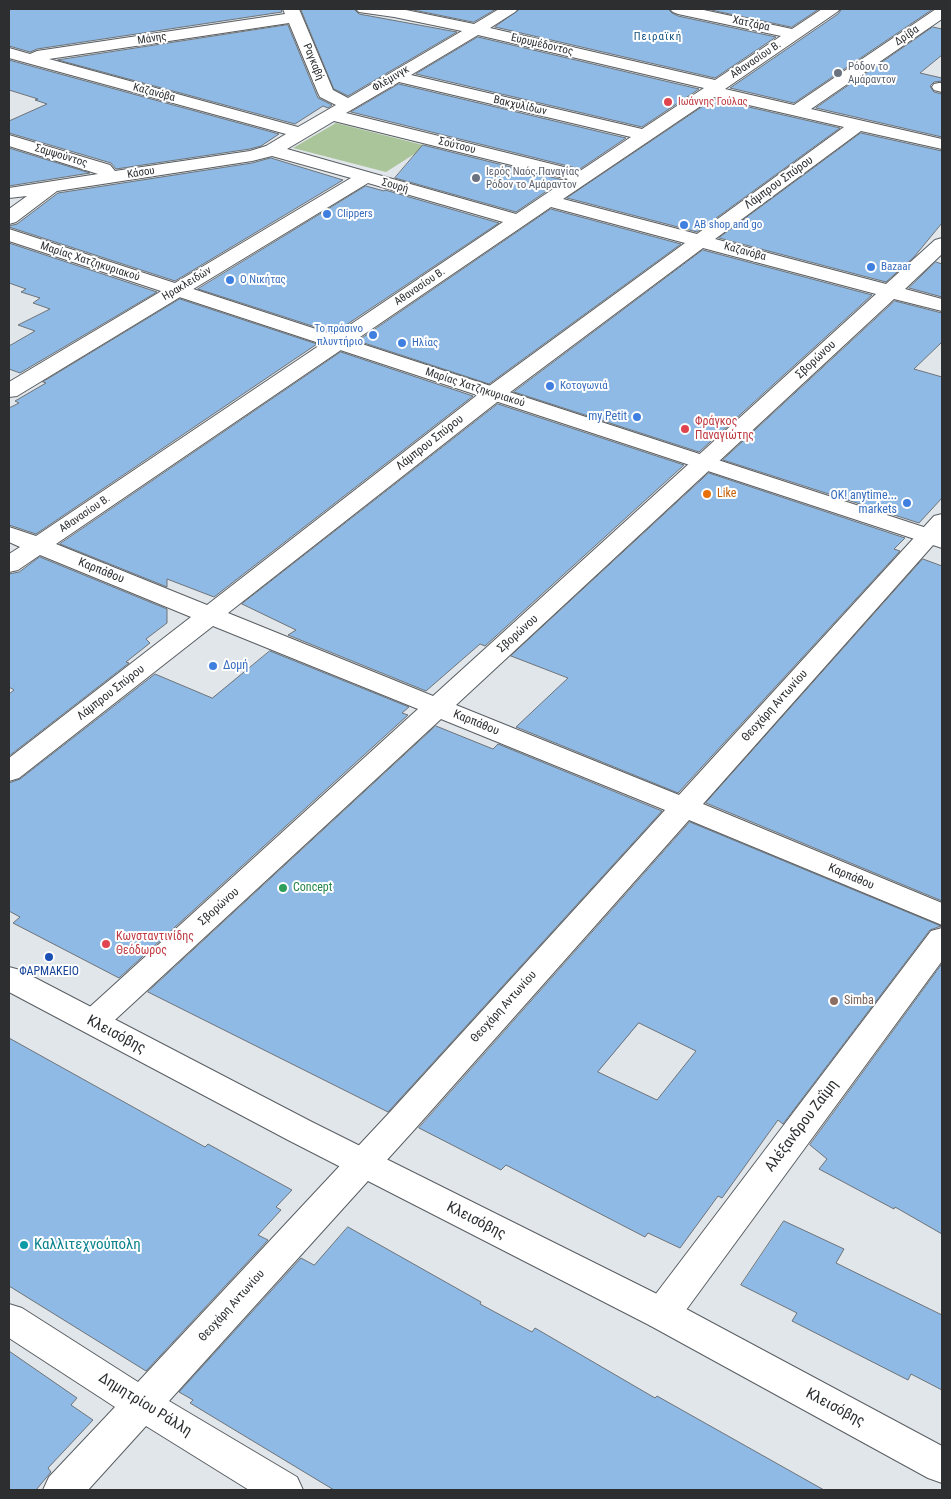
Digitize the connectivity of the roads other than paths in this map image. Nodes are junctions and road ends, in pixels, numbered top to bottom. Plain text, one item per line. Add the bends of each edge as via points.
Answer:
1 (364, 9) edge
2 (510, 9) edge
3 (678, 9) edge
4 (832, 9) edge
5 (942, 12) edge
6 (293, 13) edge
7 (934, 24) edge
8 (474, 29) junction
9 (794, 34) junction
10 (9, 53) edge
11 (26, 58) junction
12 (9, 63) edge
13 (395, 76) junction
14 (714, 88) junction
15 (348, 105) junction
16 (798, 110) junction
17 (331, 115) junction
18 (859, 124) junction
19 (300, 133) junction
20 (645, 135) junction
21 (9, 140) edge
22 (942, 144) edge
23 (272, 150) junction
24 (366, 177) junction
25 (582, 177) junction
26 (110, 178) junction
27 (52, 186) junction
28 (9, 193) edge
29 (548, 201) junction
30 (9, 218) edge
31 (519, 221) junction
32 (9, 235) edge
33 (700, 240) junction
34 (942, 244) edge
35 (176, 290) junction
36 (892, 291) junction
37 (942, 304) edge
38 (338, 343) junction
39 (15, 382) edge
40 (493, 394) junction
41 (704, 463) junction
42 (938, 532) edge
43 (9, 534) edge
44 (38, 546) junction
45 (9, 566) edge
46 (211, 615) junction
47 (437, 707) junction
48 (9, 772) edge
49 (684, 807) junction
50 (942, 916) edge
51 (942, 939) edge
52 (9, 978) edge
53 (93, 1022) junction
54 (363, 1163) junction
55 (662, 1314) junction
56 (9, 1319) edge
57 (142, 1404) junction
58 (942, 1466) edge
59 (63, 1490) edge
60 (283, 1490) edge

1 - 8 street, Ευρυμέδοντος
2 - 8 street, Φλέμινγκ
3 - 9 street, Χατζάρα
4 - 9 street, Αθανασίου Β.
5 - 7 street, Δρίβα
6 - 11 street, Μάνης
6 - 15 street, Ραγκαβή via 326,93
7 - 16 street, Δρίβα
8 - 13 street, Φλέμινγκ
8 - 14 street, Ευρυμέδοντος
9 - 14 street, Αθανασίου Β.
10 - 11 street, Καζανόβα
11 - 12 street, Μάνης
11 - 19 street, Καζανόβα
13 - 15 street, Φλέμινγκ
13 - 20 street, Βακχυλίδων
14 - 16 street, Ευρυμέδοντος
14 - 20 street, Αθανασίου Β.
15 - 17 street, Φλέμινγκ
16 - 18 street, Ευρυμέδοντος
17 - 19 street, Φλέμινγκ
17 - 25 street, Σούτσου
18 - 22 street, Ευρυμέδοντος
18 - 33 street, Λάμπρου Σπύρου
19 - 23 street, Φλέμινγκ
20 - 25 street, Αθανασίου Β.
21 - 26 street, Σαμψούντος via 104,169
23 - 24 street, Σουρή
23 - 26 street, Κάσου via 252,156
24 - 31 street, Σουρή
24 - 35 street, Ηρακλειδών
25 - 29 street, Αθανασίου Β.
26 - 27 street, Κάσου
27 - 28 street, Κάσου
27 - 30 street
29 - 31 street, Αθανασίου Β.
29 - 33 street, Καζανόβα
31 - 38 street, Αθανασίου Β.
32 - 35 street, Μαρίας Χατζηκυριακού
33 - 36 street, Καζανόβα
33 - 40 street, Λάμπρου Σπύρου
34 - 36 street, Σβορώνου
35 - 38 street, Μαρίας Χατζηκυριακού
35 - 39 street, Ηρακλειδών
36 - 37 street, Καζανόβα
36 - 41 street, Σβορώνου
38 - 40 street, Μαρίας Χατζηκυριακού
38 - 44 street, Αθανασίου Β.
40 - 41 street, Μαρίας Χατζηκυριακού
40 - 46 street, Λάμπρου Σπύρου
41 - 42 street, Μαρίας Χατζηκυριακού
41 - 47 street, Σβορώνου
42 - 49 street, Θεοχάρη Αντωνίου
43 - 44 street, Καρπάθου
44 - 45 street, Αθανασίου Β.
44 - 46 street, Καρπάθου
46 - 47 street, Καρπάθου
46 - 48 street, Λάμπρου Σπύρου
47 - 49 street, Καρπάθου
47 - 53 street, Σβορώνου
49 - 50 street, Καρπάθου
49 - 54 street, Θεοχάρη Αντωνίου
51 - 55 street, Αλέξανδρου Ζαΐμη
52 - 53 street, Κλεισόβης
53 - 54 street, Κλεισόβης
54 - 55 street, Κλεισόβης
54 - 57 street, Θεοχάρη Αντωνίου
55 - 58 street, Κλεισόβης
56 - 57 street, Δημητρίου Ράλλη
57 - 59 street, Θεοχάρη Αντωνίου
57 - 60 street, Δημητρίου Ράλλη

